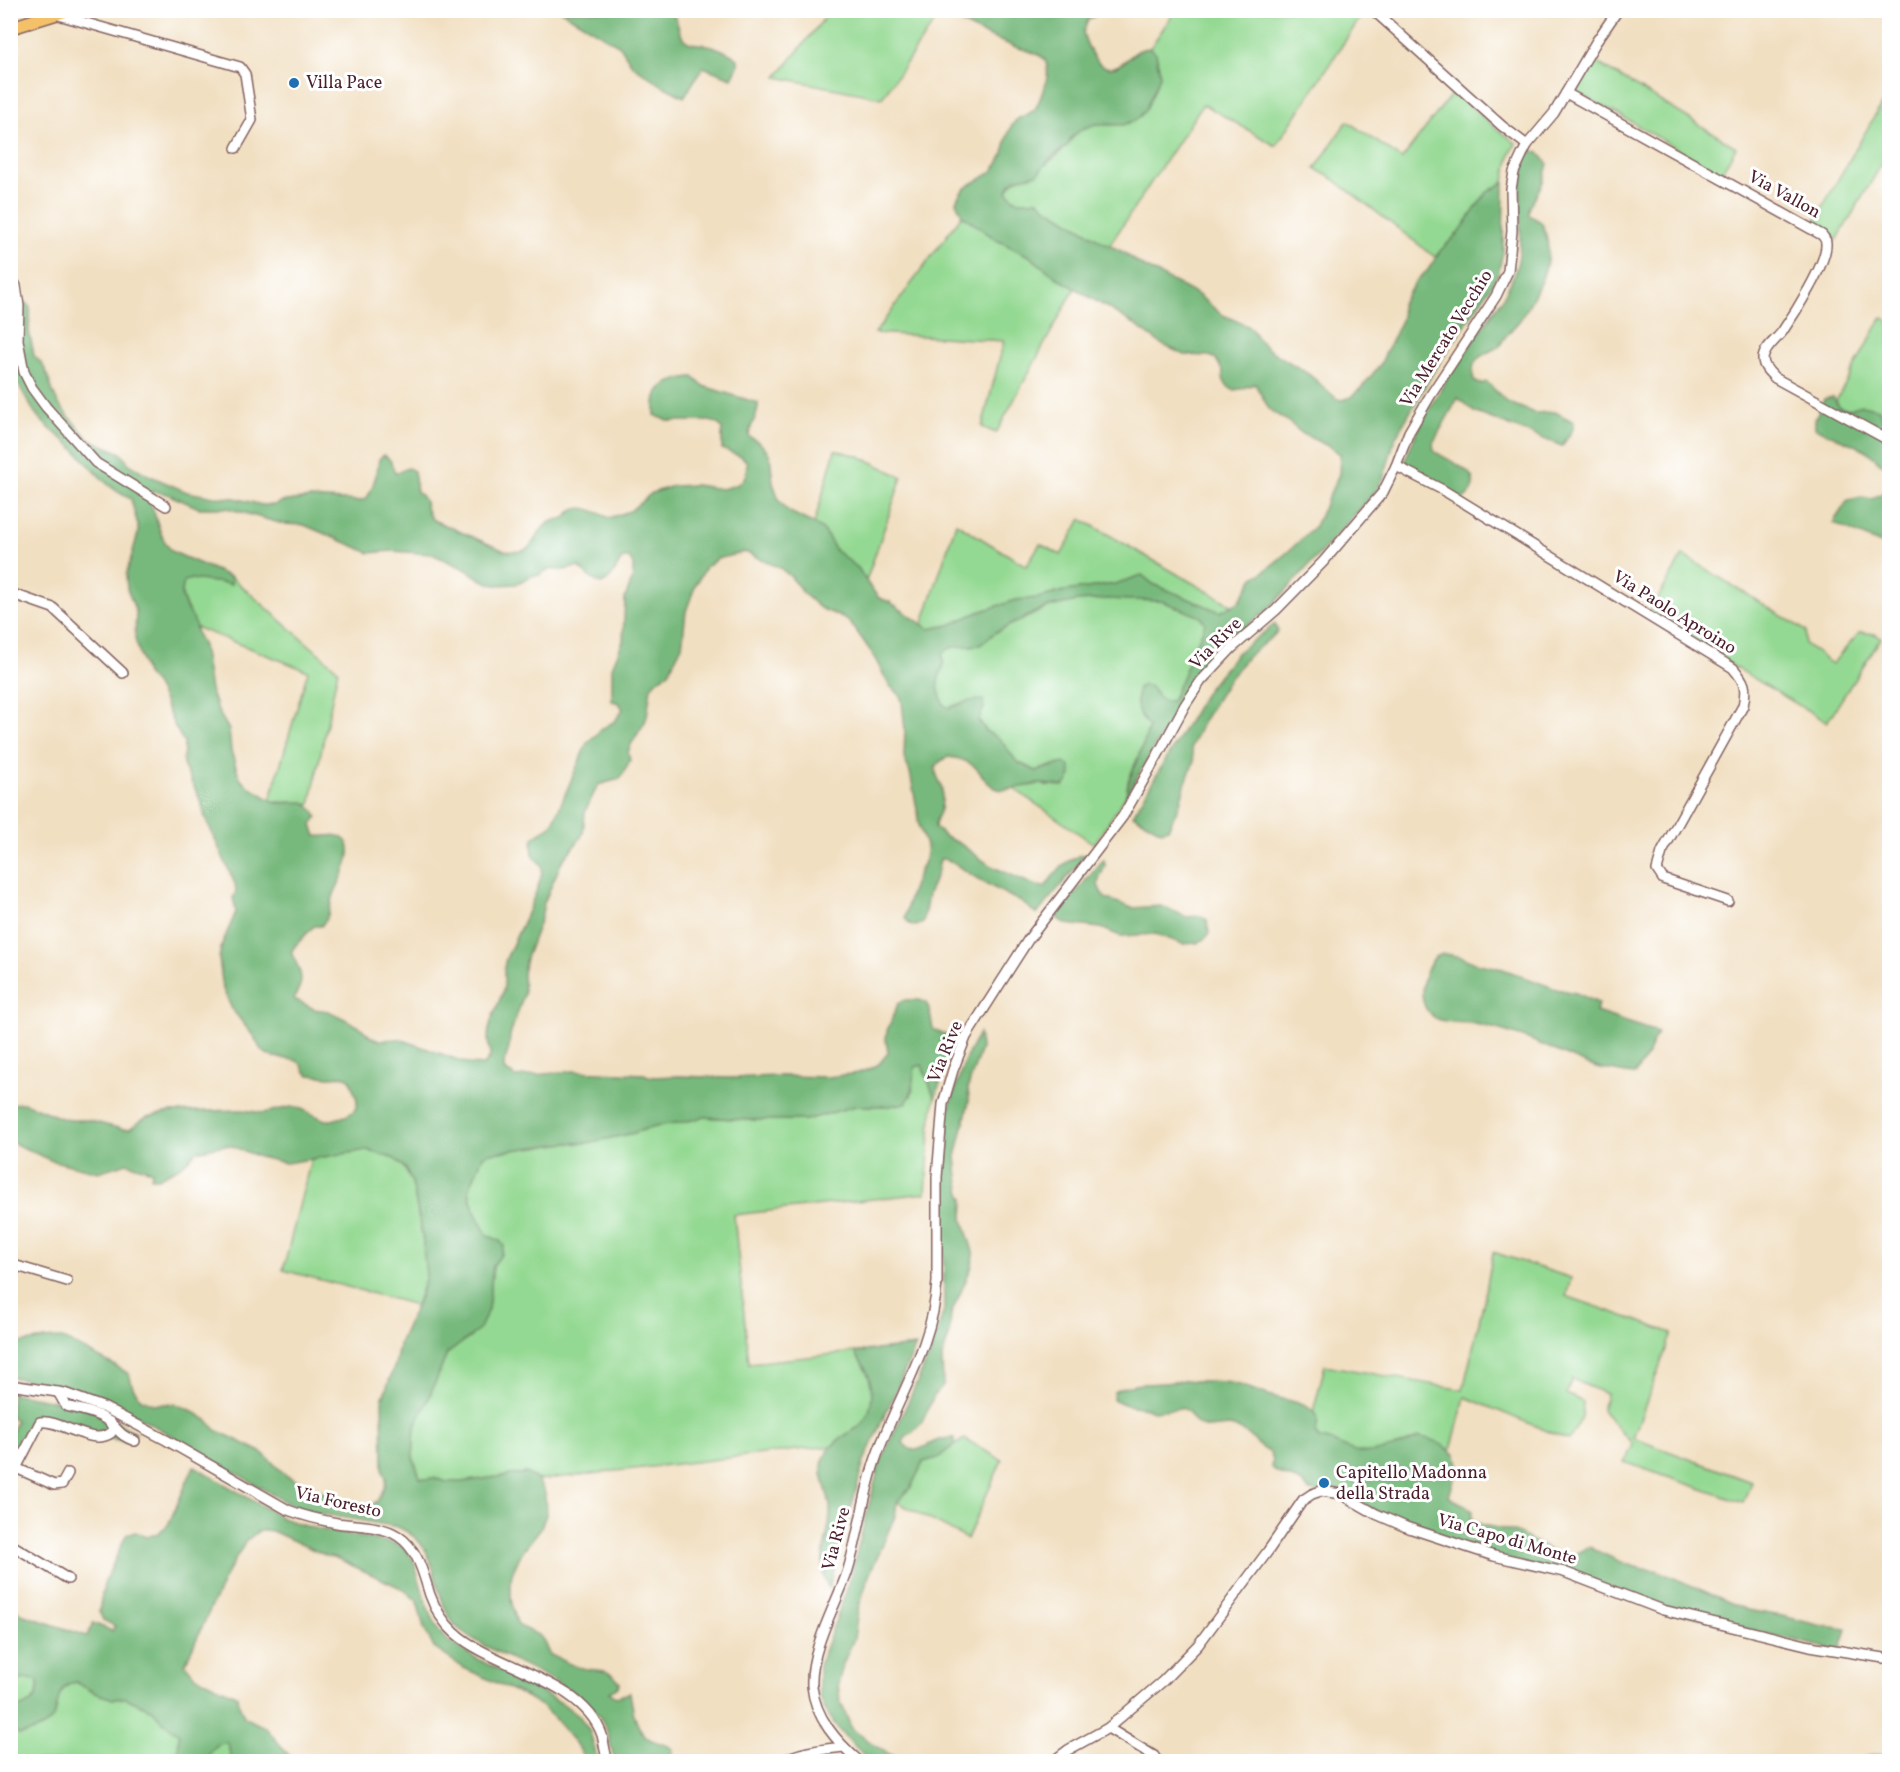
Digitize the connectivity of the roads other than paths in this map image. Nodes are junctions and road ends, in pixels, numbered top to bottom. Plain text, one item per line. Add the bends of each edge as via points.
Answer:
1 (68, 10) edge
2 (1373, 10) edge
3 (1618, 10) edge
4 (55, 14) junction
5 (13, 25) edge
6 (1566, 93) junction
7 (1527, 145) junction
8 (236, 148) dead end
9 (10, 275) edge
10 (1890, 441) edge
11 (1397, 464) junction
12 (166, 506) dead end
13 (10, 593) edge
14 (123, 673) dead end
15 (1728, 901) dead end
16 (10, 1264) edge
17 (67, 1281) dead end
18 (10, 1385) edge
19 (58, 1392) junction
20 (110, 1422) junction
21 (135, 1441) dead end
22 (16, 1468) junction
23 (68, 1473) dead end
24 (10, 1480) edge
25 (10, 1544) edge
26 (69, 1579) dead end
27 (1890, 1659) edge
28 (1108, 1728) junction
29 (844, 1747) junction
30 (608, 1761) edge
31 (783, 1761) edge
32 (860, 1761) edge
33 (1052, 1761) edge
34 (1158, 1761) edge

1 - 4 main road
2 - 7 street
3 - 6 street, Via Mercato Vecchio
4 - 5 main road
4 - 8 street via 240,68 245,74 252,120
6 - 7 street, Via Mercato Vecchio
6 - 10 street, Via Vallon via 1822,235 1825,253 1810,286 1766,351 1764,363 1781,382
7 - 11 street, Via Mercato Vecchio via 1511,189 1508,271 1496,296 1420,412
9 - 12 street via 19,306 18,340 24,372 32,388 96,463
11 - 15 street, Via Paolo Aproino via 1733,668 1742,679 1746,692 1743,706 1662,852 1657,870 1663,879
11 - 29 street, Via Rive via 1372,507 1323,562 1201,681 1123,816 1028,940 960,1053 943,1104 938,1274 929,1331 874,1461 853,1551 813,1671 812,1688 822,1718
13 - 14 street via 52,608
16 - 17 street
18 - 19 street, Via Foresto
19 - 20 street via 66,1406
19 - 30 street, Via Foresto via 128,1419 288,1510 399,1537 416,1555 436,1610 455,1633 578,1703 602,1735
20 - 21 street via 123,1437
20 - 22 street via 113,1429 105,1437 40,1422
22 - 23 street via 54,1485 62,1484
22 - 24 street
25 - 26 street
27 - 28 street, Via Capo di Monte via 1810,1646 1663,1610 1564,1572 1494,1556 1406,1527 1341,1494 1321,1491 1303,1500 1186,1658
28 - 33 street, Via Capo di Monte
28 - 34 street
29 - 31 street
29 - 32 street, Via Rive

